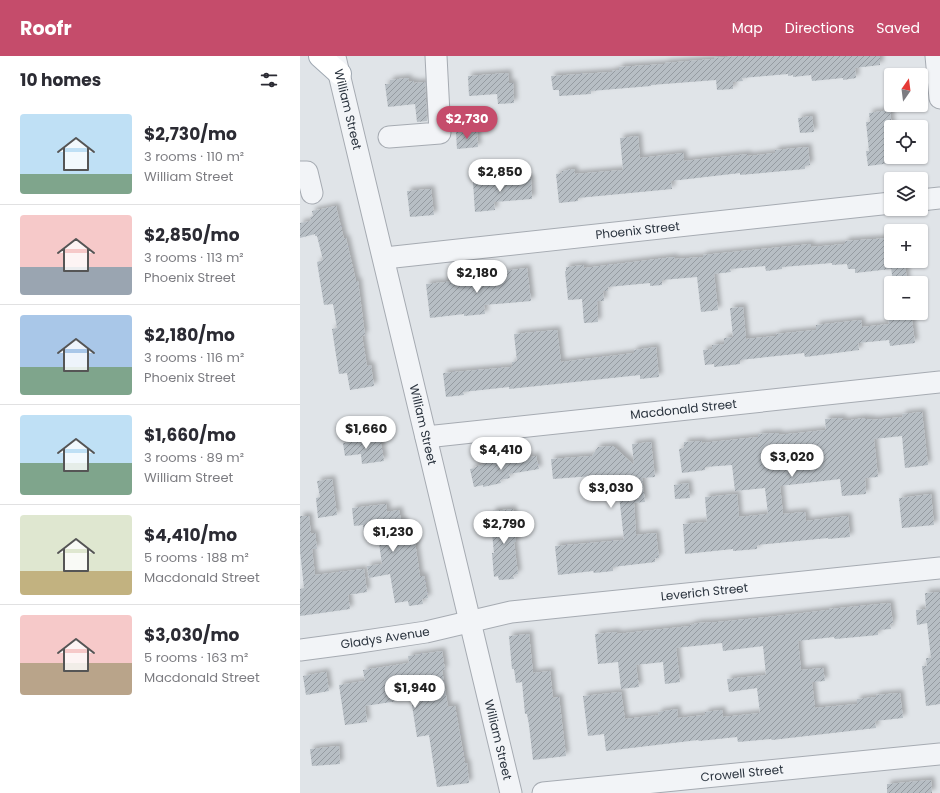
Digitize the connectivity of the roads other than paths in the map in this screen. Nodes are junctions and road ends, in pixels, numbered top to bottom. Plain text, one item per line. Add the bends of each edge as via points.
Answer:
1 (320, 56) edge
2 (436, 56) edge
3 (936, 56) edge
4 (337, 65) edge
5 (940, 98) edge
6 (389, 138) dead end
7 (300, 172) edge
8 (312, 193) dead end
9 (940, 198) edge
10 (928, 199) edge
11 (884, 204) edge
12 (384, 258) junction
13 (940, 382) edge
14 (426, 438) junction
15 (940, 568) edge
16 (469, 622) junction
17 (300, 650) edge
18 (940, 754) edge
19 (511, 793) edge
20 (543, 793) edge

1 - 4 main road
2 - 6 street via 440,133
3 - 5 street
4 - 12 street, William Street
7 - 8 street via 307,172
9 - 10 street
11 - 12 street, Phoenix Street
12 - 14 street, William Street
13 - 14 street, Macdonald Street
14 - 16 street, William Street
15 - 16 street, Leverich Street via 511,612
16 - 17 street, Gladys Avenue via 353,644
16 - 19 street, William Street
18 - 20 street, Crowell Street

